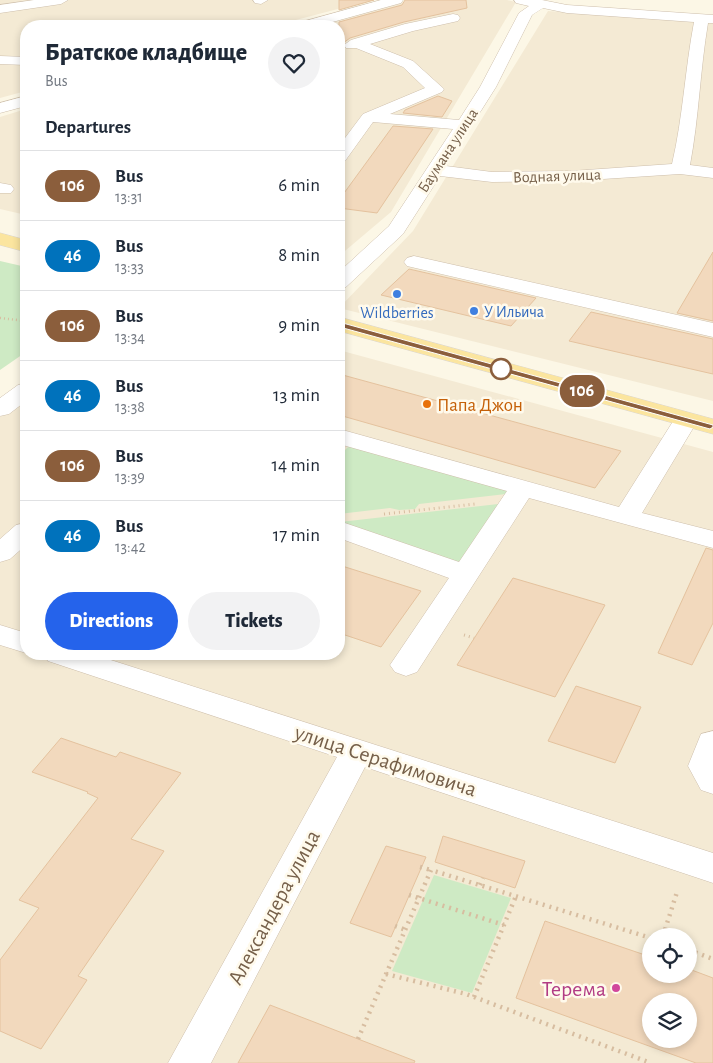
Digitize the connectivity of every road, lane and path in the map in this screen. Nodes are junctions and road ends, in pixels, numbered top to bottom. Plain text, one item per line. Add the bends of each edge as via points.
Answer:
1 (61, 0) edge
2 (396, 0) edge
3 (529, 2) edge
4 (0, 9) edge
5 (357, 11) junction
6 (453, 18) dead end
7 (707, 18) edge
8 (325, 20) edge
9 (410, 27) junction
10 (356, 43) junction
11 (345, 47) edge
12 (0, 60) edge
13 (20, 61) edge
14 (20, 103) edge
15 (0, 108) edge
16 (370, 117) junction
17 (463, 125) junction
18 (345, 149) edge
19 (680, 169) junction
20 (434, 170) junction
21 (713, 173) edge
22 (0, 239) edge
23 (20, 244) edge
24 (414, 262) dead end
25 (345, 277) edge
26 (0, 318) edge
27 (20, 320) edge
28 (345, 326) edge
29 (713, 330) edge
30 (20, 394) edge
31 (0, 409) edge
32 (686, 420) junction
33 (713, 427) edge
34 (345, 442) edge
35 (518, 494) junction
36 (378, 515) dead end
37 (626, 517) junction
38 (345, 531) edge
39 (20, 536) edge
40 (713, 540) edge
41 (0, 553) edge
42 (466, 574) junction
43 (0, 635) edge
44 (20, 641) edge
45 (77, 660) edge
46 (406, 666) dead end
47 (713, 743) edge
48 (357, 751) junction
49 (713, 781) edge
50 (420, 866) dead end
51 (713, 868) edge
52 (431, 870) junction
53 (483, 878) dead end
54 (480, 885) junction
55 (409, 895) dead end
56 (516, 896) junction
57 (675, 896) dead end
58 (419, 898) junction
59 (504, 925) junction
60 (395, 926) dead end
61 (665, 928) edge
62 (406, 930) junction
63 (642, 935) edge
64 (697, 953) edge
65 (713, 959) edge
66 (386, 974) junction
67 (474, 997) junction
68 (358, 1039) dead end
69 (189, 1063) edge
70 (651, 1063) edge

1 - 4 street
2 - 5 street
3 - 7 street via 567,10
3 - 17 street, Баумана улица via 488,87
5 - 8 street
5 - 9 street
6 - 9 street
7 - 19 street via 695,58 689,127
9 - 10 street
10 - 11 street
10 - 16 street via 408,64 436,89
12 - 13 street
14 - 15 street
16 - 17 street
16 - 18 street
17 - 20 street, Баумана улица
19 - 20 street, Водная улица via 501,177
19 - 21 street, Водная улица
20 - 25 street, Баумана улица via 396,230
22 - 23 main road
24 - 29 street
26 - 27 path
28 - 32 main road
30 - 31 street
32 - 33 main road
32 - 37 street
34 - 35 street
35 - 36 path
35 - 37 street
35 - 42 street
37 - 40 street
38 - 42 street
39 - 41 street
42 - 46 street
43 - 44 street
45 - 48 street, улица Серафимовича
47 - 49 street via 705,766
48 - 51 street, улица Серафимовича
48 - 69 street, Александера улица
50 - 52 path
52 - 54 path
52 - 58 path
53 - 54 path
54 - 56 path
55 - 58 path
56 - 59 path
56 - 63 path
57 - 61 path
58 - 59 path
58 - 62 path
59 - 67 path
60 - 62 path
62 - 66 path
64 - 65 path
66 - 67 path
66 - 68 path
67 - 70 path

